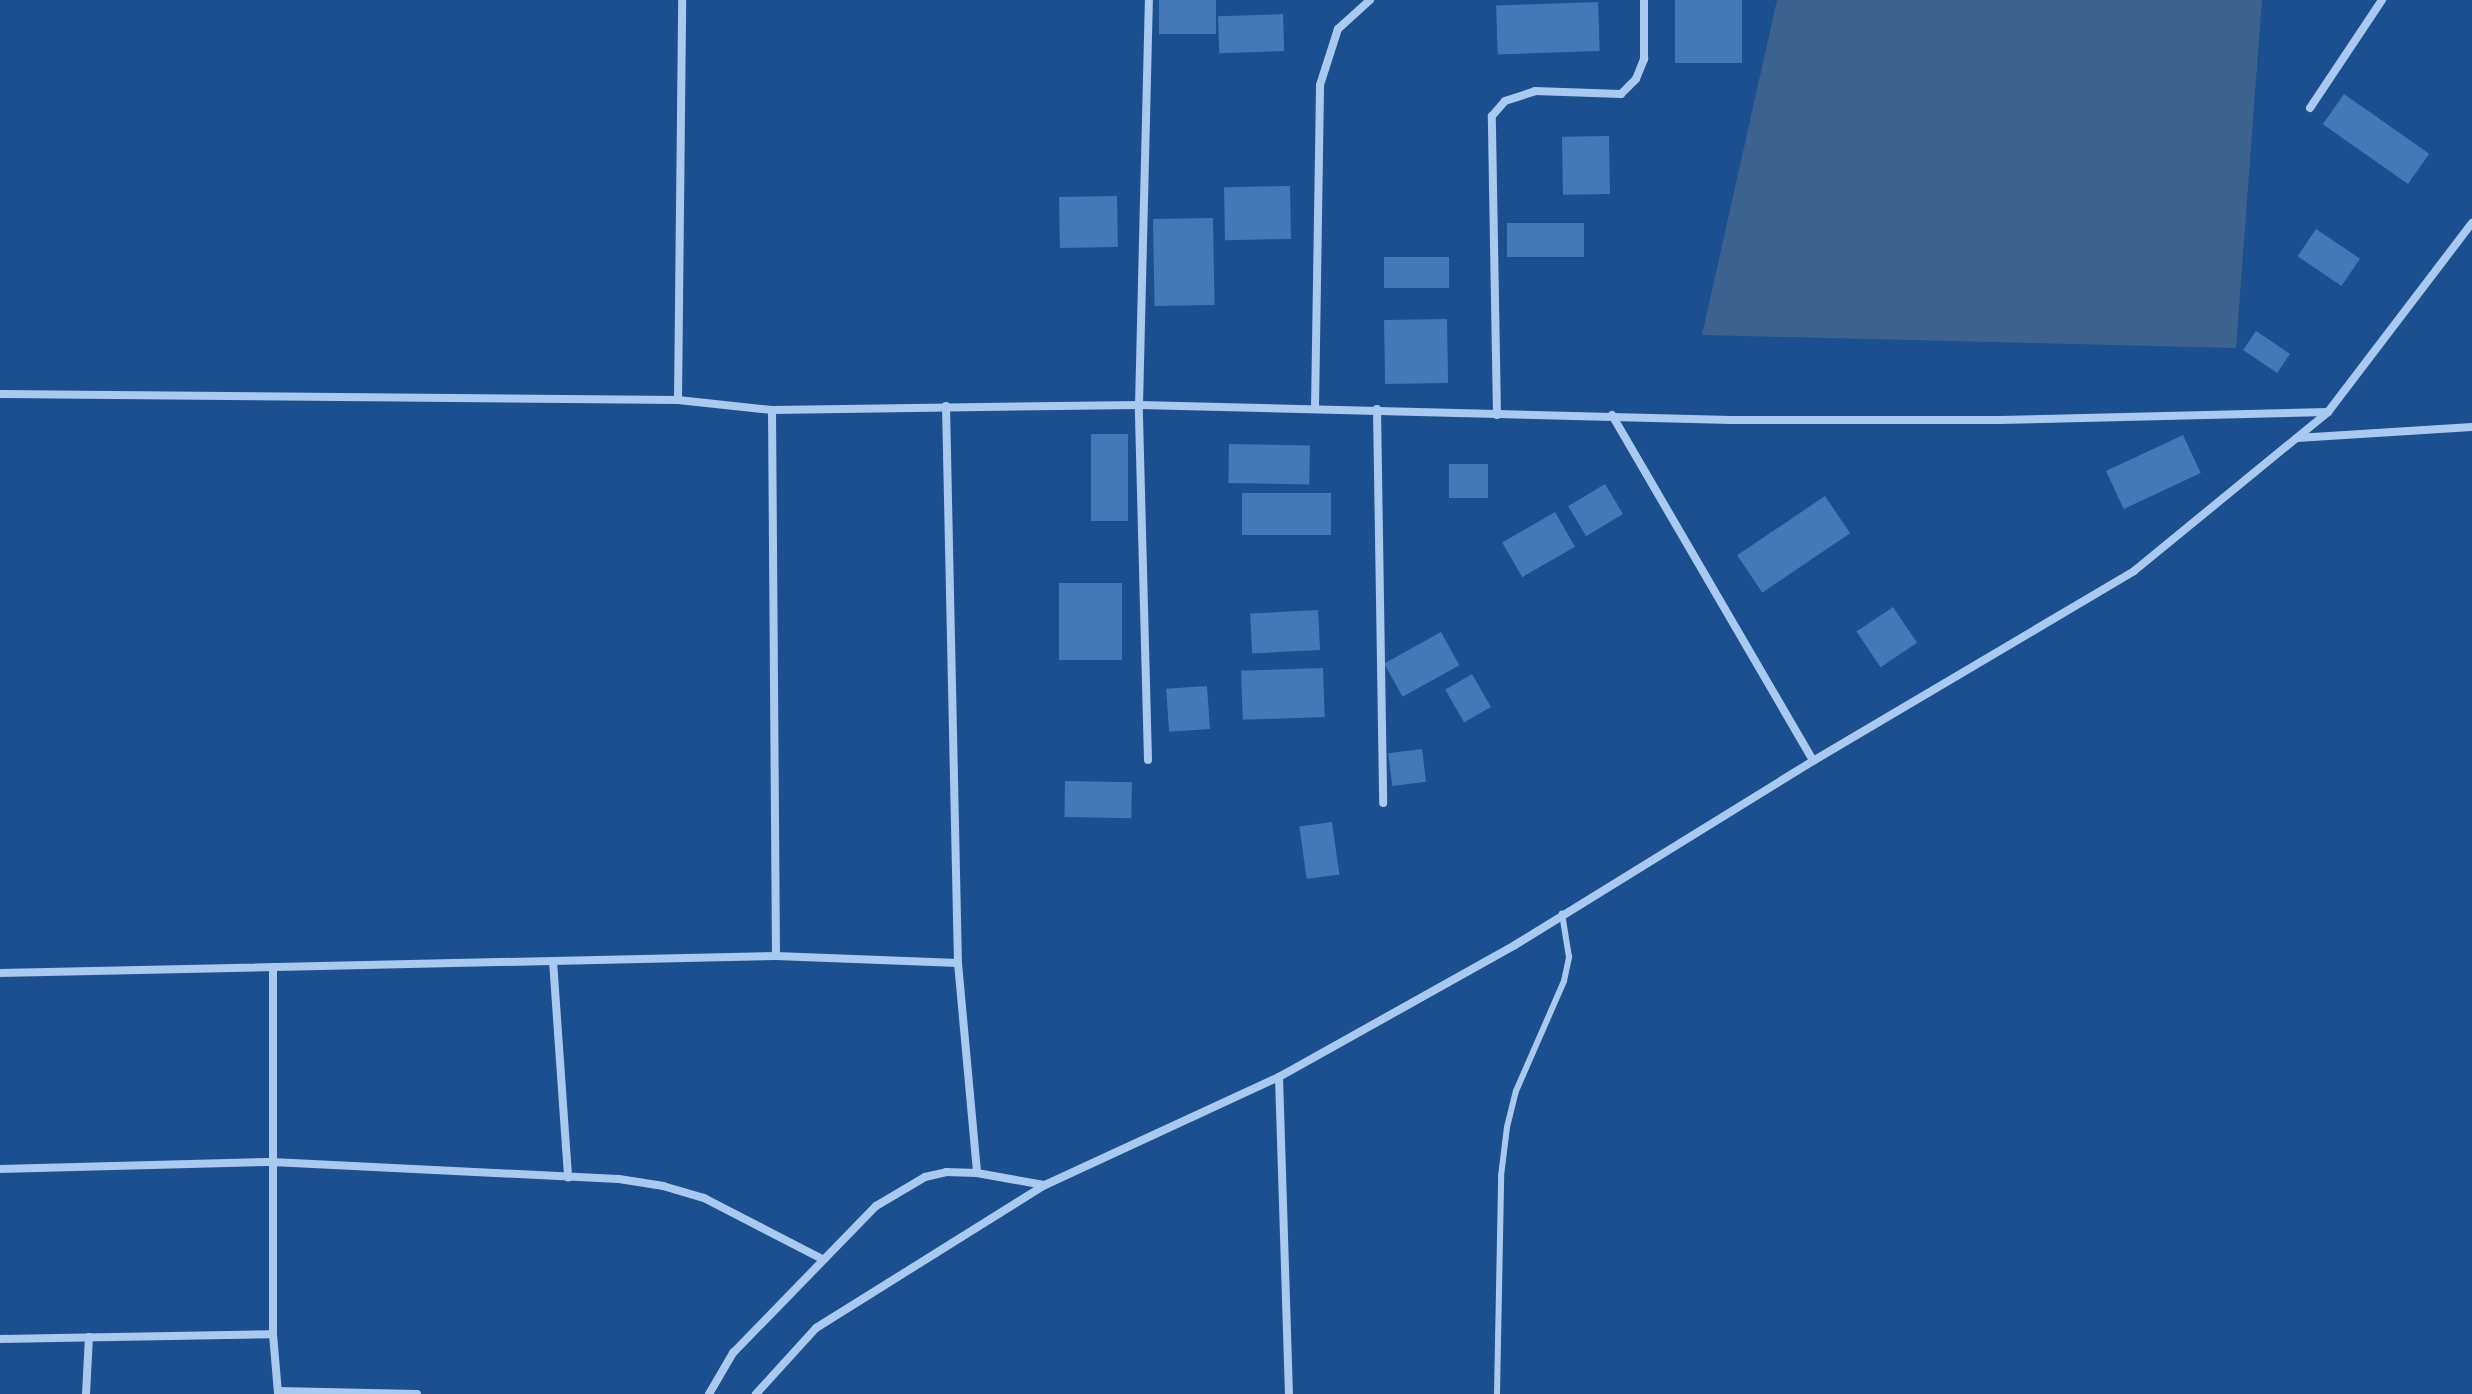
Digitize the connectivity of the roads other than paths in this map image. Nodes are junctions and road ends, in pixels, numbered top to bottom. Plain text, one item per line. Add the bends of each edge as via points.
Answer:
1 (682, 0) edge
2 (1149, 0) edge
3 (1370, 0) edge
4 (1644, 0) edge
5 (2382, 0) edge
6 (2310, 108) dead end
7 (2472, 223) edge
8 (0, 394) edge
9 (678, 400) junction
10 (1139, 405) junction
11 (946, 406) junction
12 (1315, 408) junction
13 (1377, 409) junction
14 (772, 410) junction
15 (2328, 412) junction
16 (1497, 415) junction
17 (1612, 415) junction
18 (2472, 427) edge
19 (2296, 438) junction
20 (1148, 760) dead end
21 (1813, 761) junction
22 (1383, 803) dead end
23 (1562, 914) junction
24 (776, 956) junction
25 (553, 961) junction
26 (958, 963) junction
27 (273, 967) junction
28 (0, 973) edge
29 (1279, 1077) junction
30 (272, 1162) junction
31 (0, 1169) edge
32 (977, 1173) junction
33 (568, 1177) junction
34 (1045, 1185) junction
35 (822, 1259) junction
36 (273, 1334) junction
37 (89, 1337) junction
38 (0, 1339) edge
39 (278, 1392) edge
40 (86, 1394) edge
41 (417, 1394) edge
42 (709, 1394) edge
43 (756, 1394) edge
44 (1289, 1394) edge
45 (1497, 1394) edge

1 - 9 street
2 - 10 street
3 - 12 street via 1338,29 1320,85
4 - 16 street via 1644,59 1636,79 1621,94 1535,91 1505,101 1492,116
5 - 6 street
7 - 15 street
8 - 9 street
9 - 14 street
10 - 11 street
10 - 12 street
10 - 20 street
11 - 14 street
11 - 26 street
12 - 13 street
13 - 16 street
13 - 22 street
14 - 24 street
15 - 17 street via 1999,420
15 - 19 street
16 - 17 street
17 - 21 street
18 - 19 street
19 - 21 street via 2134,571
21 - 23 street
23 - 29 street
23 - 45 lane via 1569,957 1564,981 1516,1091 1507,1127 1501,1176
24 - 25 street
24 - 26 street
25 - 27 street
25 - 33 street
26 - 32 street
27 - 28 street
27 - 30 street
29 - 34 street
29 - 44 street
30 - 31 street
30 - 33 street
30 - 36 street
32 - 34 street
32 - 35 street via 946,1172 905,1186 876,1206
33 - 35 street via 663,1186 704,1198
34 - 43 street via 816,1328
35 - 42 street via 733,1353
36 - 37 street
36 - 39 street
37 - 38 street
37 - 40 street
39 - 41 street

